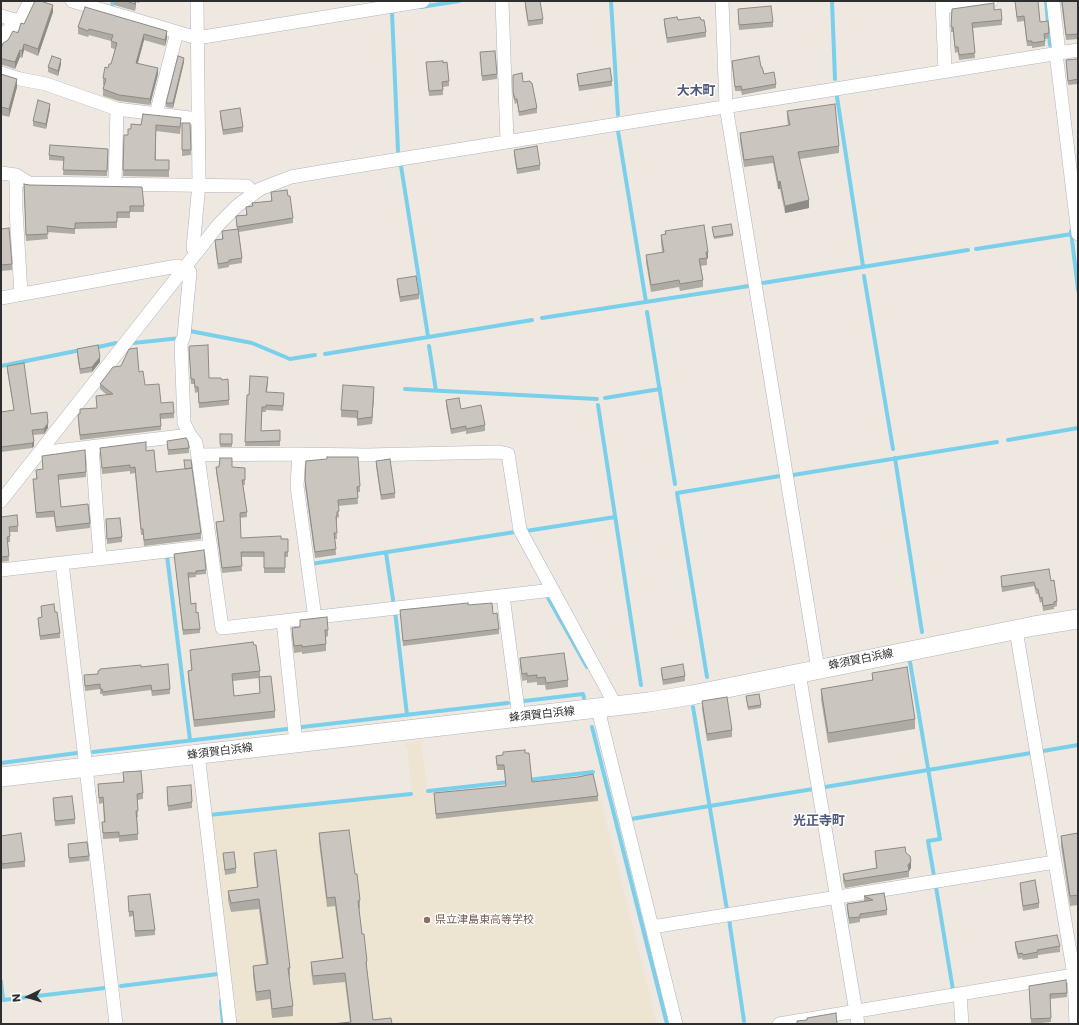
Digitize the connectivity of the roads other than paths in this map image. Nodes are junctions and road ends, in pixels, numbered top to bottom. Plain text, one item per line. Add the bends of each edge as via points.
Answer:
1 (30, 1) edge
2 (72, 1) edge
3 (197, 1) edge
4 (422, 1) edge
5 (502, 1) edge
6 (722, 1) edge
7 (991, 1) edge
8 (1053, 1) edge
9 (397, 3) edge
10 (942, 4) edge
11 (1, 16) edge
12 (19, 21) junction
13 (177, 32) junction
14 (198, 38) junction
15 (1, 42) edge
16 (1078, 50) edge
17 (1058, 53) junction
18 (944, 70) junction
19 (1, 73) edge
20 (726, 106) junction
21 (117, 109) junction
22 (156, 114) junction
23 (198, 119) junction
24 (507, 141) junction
25 (1, 173) edge
26 (16, 175) junction
27 (115, 184) junction
28 (199, 184) junction
29 (253, 193) junction
30 (1078, 234) edge
31 (195, 254) junction
32 (185, 268) junction
33 (22, 294) junction
34 (1, 298) edge
35 (190, 435) junction
36 (92, 447) junction
37 (39, 453) junction
38 (299, 454) junction
39 (198, 455) junction
40 (1, 501) edge
41 (211, 546) junction
42 (100, 559) junction
43 (62, 563) junction
44 (1, 570) edge
45 (553, 590) junction
46 (503, 596) junction
47 (315, 618) junction
48 (1078, 619) edge
49 (283, 621) junction
50 (1016, 630) junction
51 (818, 669) junction
52 (799, 673) junction
53 (616, 706) junction
54 (598, 709) junction
55 (519, 717) junction
56 (296, 743) junction
57 (198, 754) junction
58 (86, 768) junction
59 (1, 777) edge
60 (1055, 862) junction
61 (836, 897) junction
62 (652, 927) junction
63 (1074, 975) junction
64 (960, 995) junction
65 (857, 1018) edge
66 (1077, 1021) edge
67 (116, 1024) edge
68 (230, 1024) edge
69 (676, 1024) edge
70 (779, 1024) edge
71 (962, 1024) edge

1 - 12 street
2 - 13 street
3 - 14 street
4 - 9 street
5 - 24 street
6 - 20 street
7 - 10 street
8 - 17 street
9 - 14 street
10 - 18 street
11 - 12 street
12 - 15 street via 7,31
13 - 14 street
13 - 22 street
14 - 23 street
16 - 17 street
17 - 18 street
17 - 30 street
18 - 20 street
19 - 21 street via 46,84
20 - 24 street
20 - 51 street
21 - 22 street
21 - 27 street
22 - 23 street
23 - 28 street
24 - 29 street via 291,177
25 - 26 street
26 - 27 street via 30,183
26 - 33 street
27 - 28 street
28 - 29 street via 247,186
28 - 31 street via 193,248
29 - 31 street via 219,224
31 - 32 street
32 - 33 street via 177,266
32 - 35 street via 190,272 182,350 184,423
32 - 37 street
33 - 34 street
35 - 36 street
35 - 39 street via 196,443
36 - 37 street
36 - 42 street
37 - 40 street
38 - 39 street
38 - 45 street via 508,454 520,530
38 - 47 street via 297,486
39 - 41 street
41 - 42 street
41 - 49 street via 222,628
42 - 43 street
43 - 44 street
43 - 58 street
45 - 46 street
45 - 53 street
46 - 47 street
46 - 55 street
47 - 49 street
48 - 50 main road, 蜂須賀白浜線
49 - 56 street
50 - 51 main road, 蜂須賀白浜線
50 - 60 street
51 - 52 main road, 蜂須賀白浜線
52 - 53 main road, 蜂須賀白浜線 via 692,695
52 - 61 street
53 - 54 main road, 蜂須賀白浜線
54 - 55 main road, 蜂須賀白浜線
54 - 62 street
55 - 56 main road, 蜂須賀白浜線
56 - 57 main road, 蜂須賀白浜線
57 - 58 main road, 蜂須賀白浜線
57 - 68 street
58 - 59 main road, 蜂須賀白浜線
58 - 67 street
60 - 61 street
60 - 63 street
61 - 62 street
61 - 65 street
62 - 69 street
63 - 64 street
63 - 66 street
64 - 65 street
64 - 71 street
65 - 70 street

